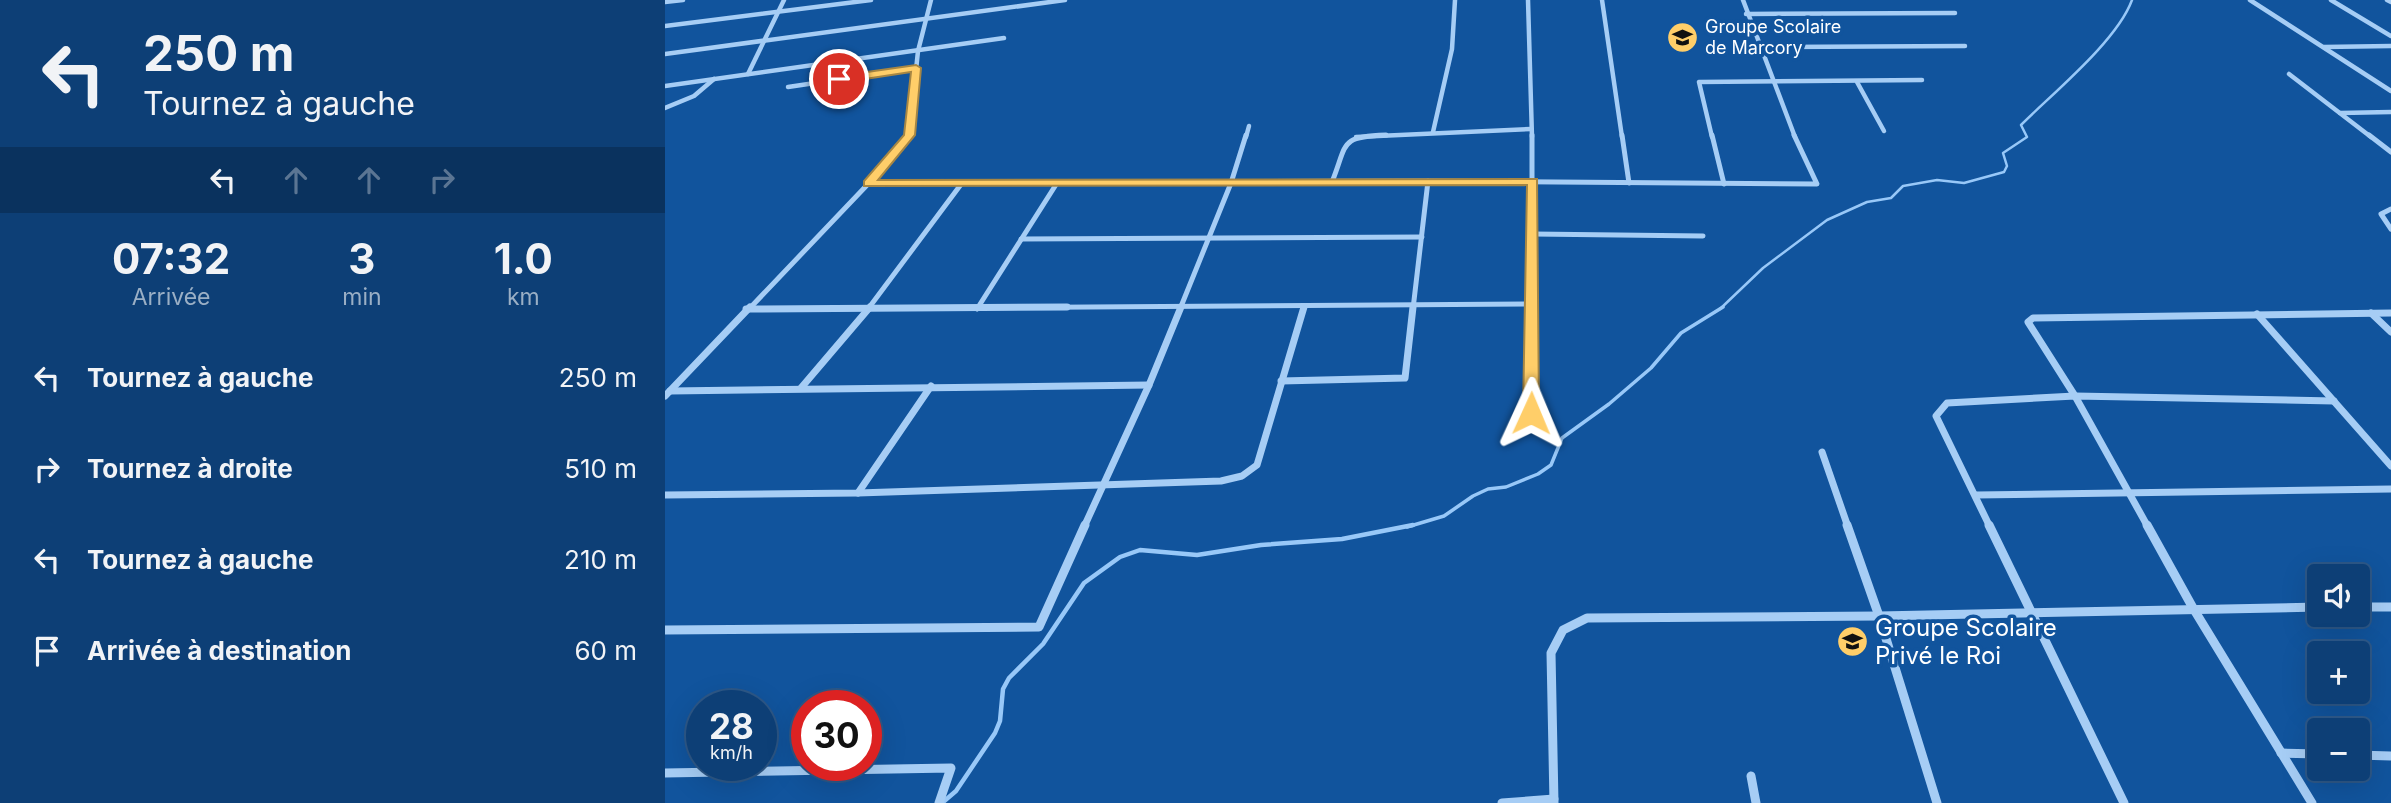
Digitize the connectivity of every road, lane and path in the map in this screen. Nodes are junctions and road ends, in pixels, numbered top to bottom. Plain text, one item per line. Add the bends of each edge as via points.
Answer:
1 (683, 0) edge
2 (785, 0) edge
3 (871, 0) edge
4 (931, 0) edge
5 (1065, 0) edge
6 (1455, 0) edge
7 (1528, 0) edge
8 (1602, 0) edge
9 (1742, 0) edge
10 (2250, 0) edge
11 (2331, 1) edge
12 (665, 2) edge
13 (779, 11) junction
14 (1955, 13) dead end
15 (1746, 14) junction
16 (926, 19) junction
17 (665, 26) edge
18 (2391, 36) edge
19 (1005, 38) dead end
20 (766, 41) junction
21 (1965, 46) dead end
22 (2391, 46) edge
23 (1760, 47) junction
24 (2323, 47) junction
25 (918, 51) junction
26 (665, 54) edge
27 (916, 68) junction
28 (748, 74) junction
29 (2289, 74) dead end
30 (714, 79) junction
31 (1922, 80) dead end
32 (1773, 81) junction
33 (1857, 82) junction
34 (665, 86) edge
35 (788, 87) dead end
36 (2391, 91) edge
37 (665, 108) edge
38 (2391, 112) edge
39 (2340, 113) junction
40 (1249, 126) dead end
41 (1531, 129) junction
42 (1884, 131) dead end
43 (1433, 132) junction
44 (2391, 152) edge
45 (1428, 181) junction
46 (1332, 182) junction
47 (1533, 182) junction
48 (869, 183) junction
49 (961, 183) junction
50 (1057, 183) junction
51 (1231, 183) junction
52 (1629, 183) junction
53 (1724, 184) junction
54 (2391, 209) edge
55 (2391, 229) edge
56 (1533, 234) junction
57 (1703, 236) dead end
58 (1422, 237) junction
59 (1210, 238) junction
60 (1021, 239) junction
61 (1534, 304) junction
62 (1414, 305) junction
63 (1180, 306) junction
64 (1304, 306) junction
65 (746, 309) junction
66 (868, 309) junction
67 (977, 309) junction
68 (2371, 313) junction
69 (2391, 313) edge
70 (2257, 314) junction
71 (2391, 332) edge
72 (1282, 381) junction
73 (1149, 384) junction
74 (931, 386) junction
75 (801, 388) junction
76 (667, 393) edge
77 (2074, 396) junction
78 (2334, 401) junction
79 (1531, 413) dead end
80 (1822, 452) dead end
81 (2391, 466) edge
82 (1102, 486) junction
83 (2391, 489) edge
84 (2127, 492) junction
85 (858, 493) junction
86 (665, 495) edge
87 (1976, 495) junction
88 (2307, 607) edge
89 (2370, 607) edge
90 (2391, 607) edge
91 (2193, 608) junction
92 (2034, 614) junction
93 (1879, 616) junction
94 (665, 630) edge
95 (2281, 753) junction
96 (2307, 754) edge
97 (2370, 755) edge
98 (2391, 756) edge
99 (665, 773) edge
100 (1751, 776) dead end
101 (1554, 801) edge
102 (939, 803) edge
103 (1502, 803) edge
104 (1756, 803) edge
105 (1937, 803) edge
106 (2124, 803) edge
107 (2312, 803) edge

1 - 12 street
2 - 13 street
3 - 13 street
4 - 16 street
5 - 16 street
6 - 43 street via 1452,49
7 - 41 street
8 - 52 street
9 - 15 street
10 - 24 street
11 - 18 street
13 - 17 street
13 - 20 street
14 - 15 street
15 - 23 street
16 - 20 street
16 - 25 street
19 - 25 street
20 - 26 street
20 - 28 street
21 - 23 street
22 - 24 street
23 - 32 street
24 - 36 street
25 - 27 street
25 - 28 street
27 - 35 street
27 - 48 street via 910,135
28 - 30 street
29 - 39 street
30 - 34 street
30 - 37 street via 694,96
31 - 33 street
32 - 33 street
32 - 53 street via 1699,82
32 - 53 street via 1817,184
33 - 42 street
38 - 39 street
39 - 44 street
40 - 51 street
41 - 43 street
41 - 47 street
43 - 46 street via 1357,136 1348,141
45 - 46 street
45 - 47 street
45 - 58 street
46 - 51 street
47 - 52 street
47 - 56 street
48 - 49 street
48 - 65 street
49 - 50 street
49 - 66 street
50 - 51 street
50 - 60 street
51 - 59 street
52 - 53 street
54 - 55 street via 2381,214
56 - 57 street
56 - 61 street
58 - 59 street
58 - 62 street
59 - 60 street
59 - 63 street
60 - 67 street
61 - 62 street
61 - 79 street
62 - 64 street
62 - 72 street via 1405,378
63 - 64 street
63 - 67 street
63 - 73 street
64 - 72 street
65 - 66 street
65 - 76 street
66 - 67 street
66 - 75 street
68 - 69 street
68 - 70 street
68 - 71 street
70 - 77 street via 2033,318 2028,322 2030,328
70 - 78 street
72 - 82 street via 1257,465 1243,476
73 - 74 street
73 - 82 street
74 - 75 street
74 - 85 street
75 - 76 street
77 - 78 street
77 - 84 street
77 - 87 street via 1947,403 1936,416
78 - 81 street
80 - 93 street
82 - 85 street
82 - 94 street via 1038,627
83 - 84 street
84 - 87 street
84 - 91 street
85 - 86 street
87 - 92 street
88 - 91 street
89 - 90 street
91 - 92 street
91 - 95 street
92 - 93 street
92 - 106 street
93 - 101 street via 1587,618 1563,630 1551,653
93 - 105 street
95 - 96 street
95 - 107 street
97 - 98 street
99 - 102 street via 951,768
100 - 104 street
101 - 103 street

